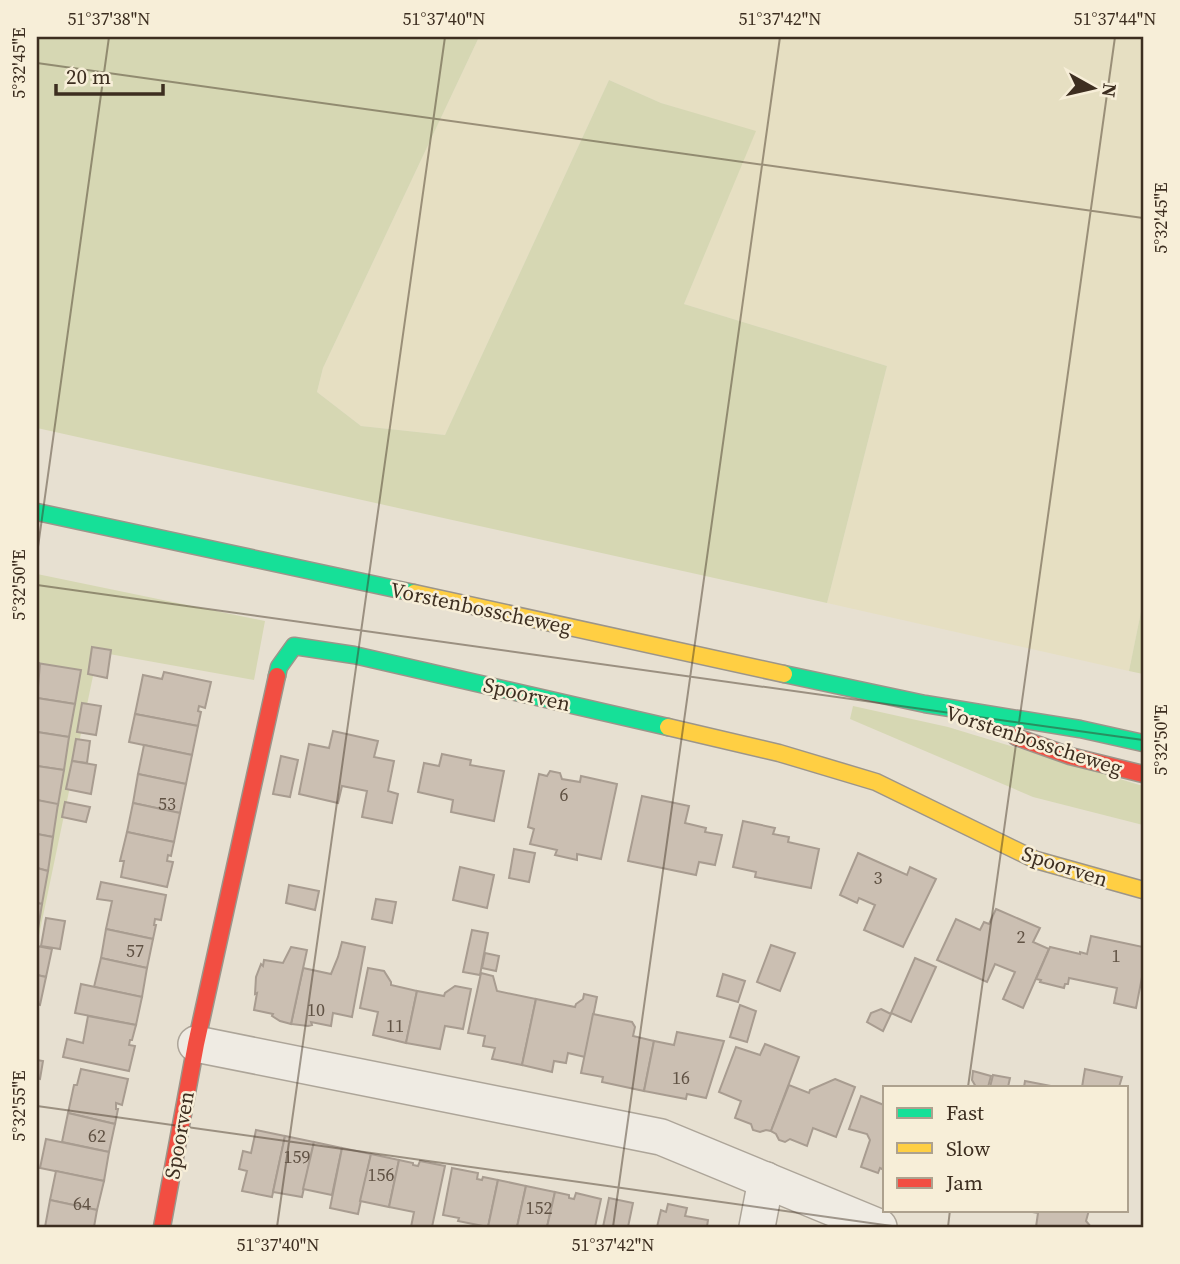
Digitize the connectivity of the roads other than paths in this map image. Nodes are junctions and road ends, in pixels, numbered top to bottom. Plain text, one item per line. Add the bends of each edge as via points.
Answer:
1 (37, 512) edge
2 (925, 704) junction
3 (1143, 743) edge
4 (1143, 774) edge
5 (1143, 890) edge
6 (196, 1044) junction
7 (766, 1180) junction
8 (162, 1227) edge
9 (757, 1227) edge
10 (879, 1227) edge

1 - 2 street, Vorstenbosscheweg
2 - 3 street, Vorstenbosscheweg
2 - 4 street, Vorstenbosscheweg via 1070,756
5 - 6 street, Spoorven via 1036,860 876,782 779,753 354,654 294,646 279,667
6 - 7 street via 661,1137
6 - 8 street, Spoorven
7 - 9 street
7 - 10 street

